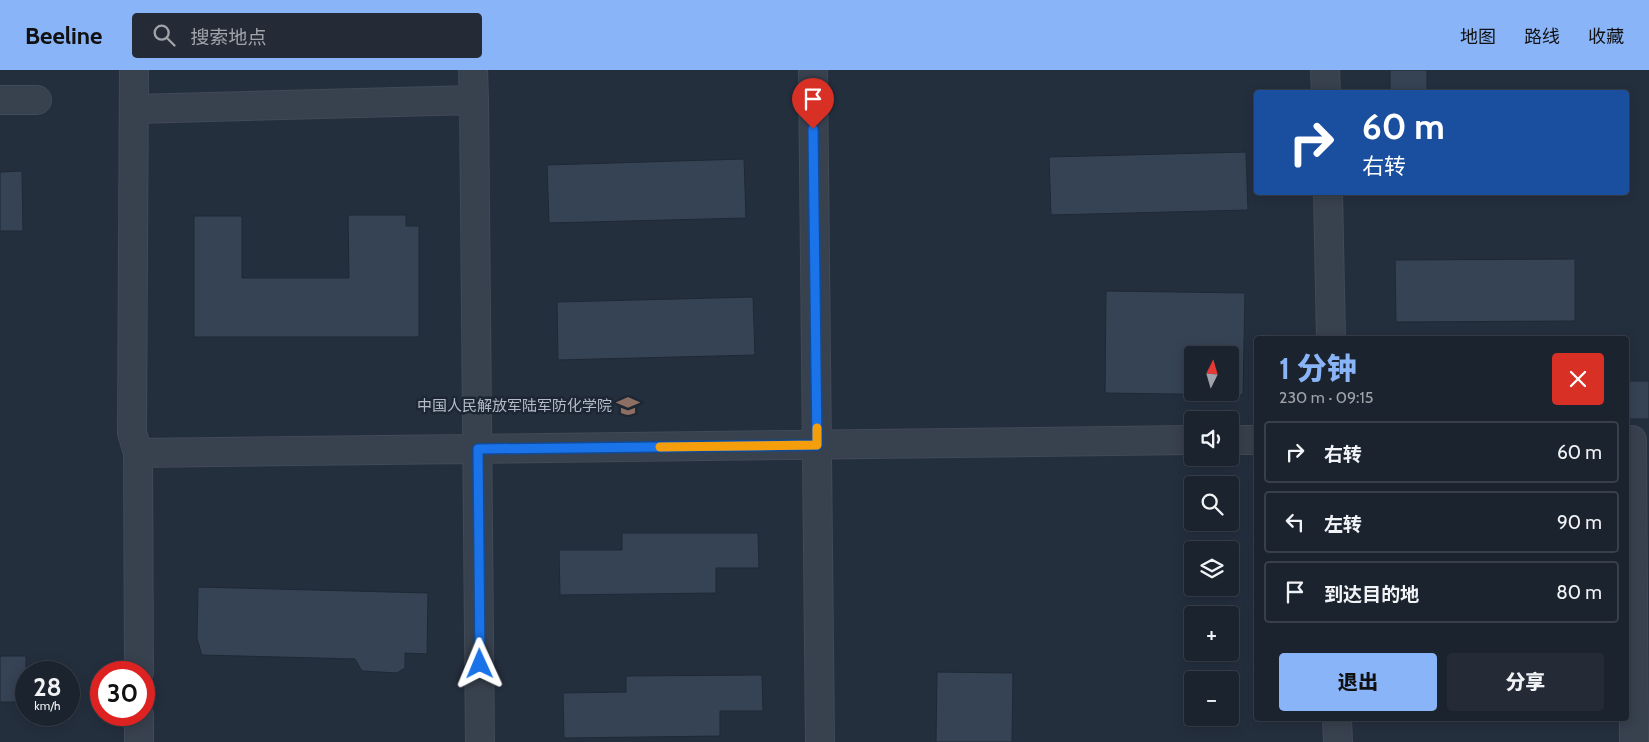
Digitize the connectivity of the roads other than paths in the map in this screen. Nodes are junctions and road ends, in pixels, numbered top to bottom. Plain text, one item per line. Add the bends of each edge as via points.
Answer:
1 (134, 70) edge
2 (473, 70) edge
3 (813, 70) edge
4 (1325, 70) edge
5 (1326, 90) edge
6 (0, 100) edge
7 (37, 100) dead end
8 (474, 100) junction
9 (135, 109) junction
10 (1328, 195) edge
11 (1331, 336) edge
12 (1184, 440) edge
13 (1239, 440) edge
14 (1254, 440) edge
15 (1636, 440) edge
16 (817, 445) junction
17 (478, 449) junction
18 (138, 453) junction
19 (138, 661) edge
20 (1337, 721) edge
21 (139, 726) edge
22 (139, 742) edge
23 (480, 742) edge
24 (820, 742) edge
25 (1338, 742) edge
26 (1634, 742) edge

1 - 9 street
2 - 8 street
3 - 16 street
4 - 5 street
6 - 7 street
8 - 9 street
8 - 17 street
9 - 18 street via 132,433
10 - 11 street
12 - 16 street
13 - 14 street
15 - 26 street
16 - 17 street
16 - 24 street
17 - 18 street
17 - 23 street
18 - 19 street
20 - 25 street
21 - 22 street

